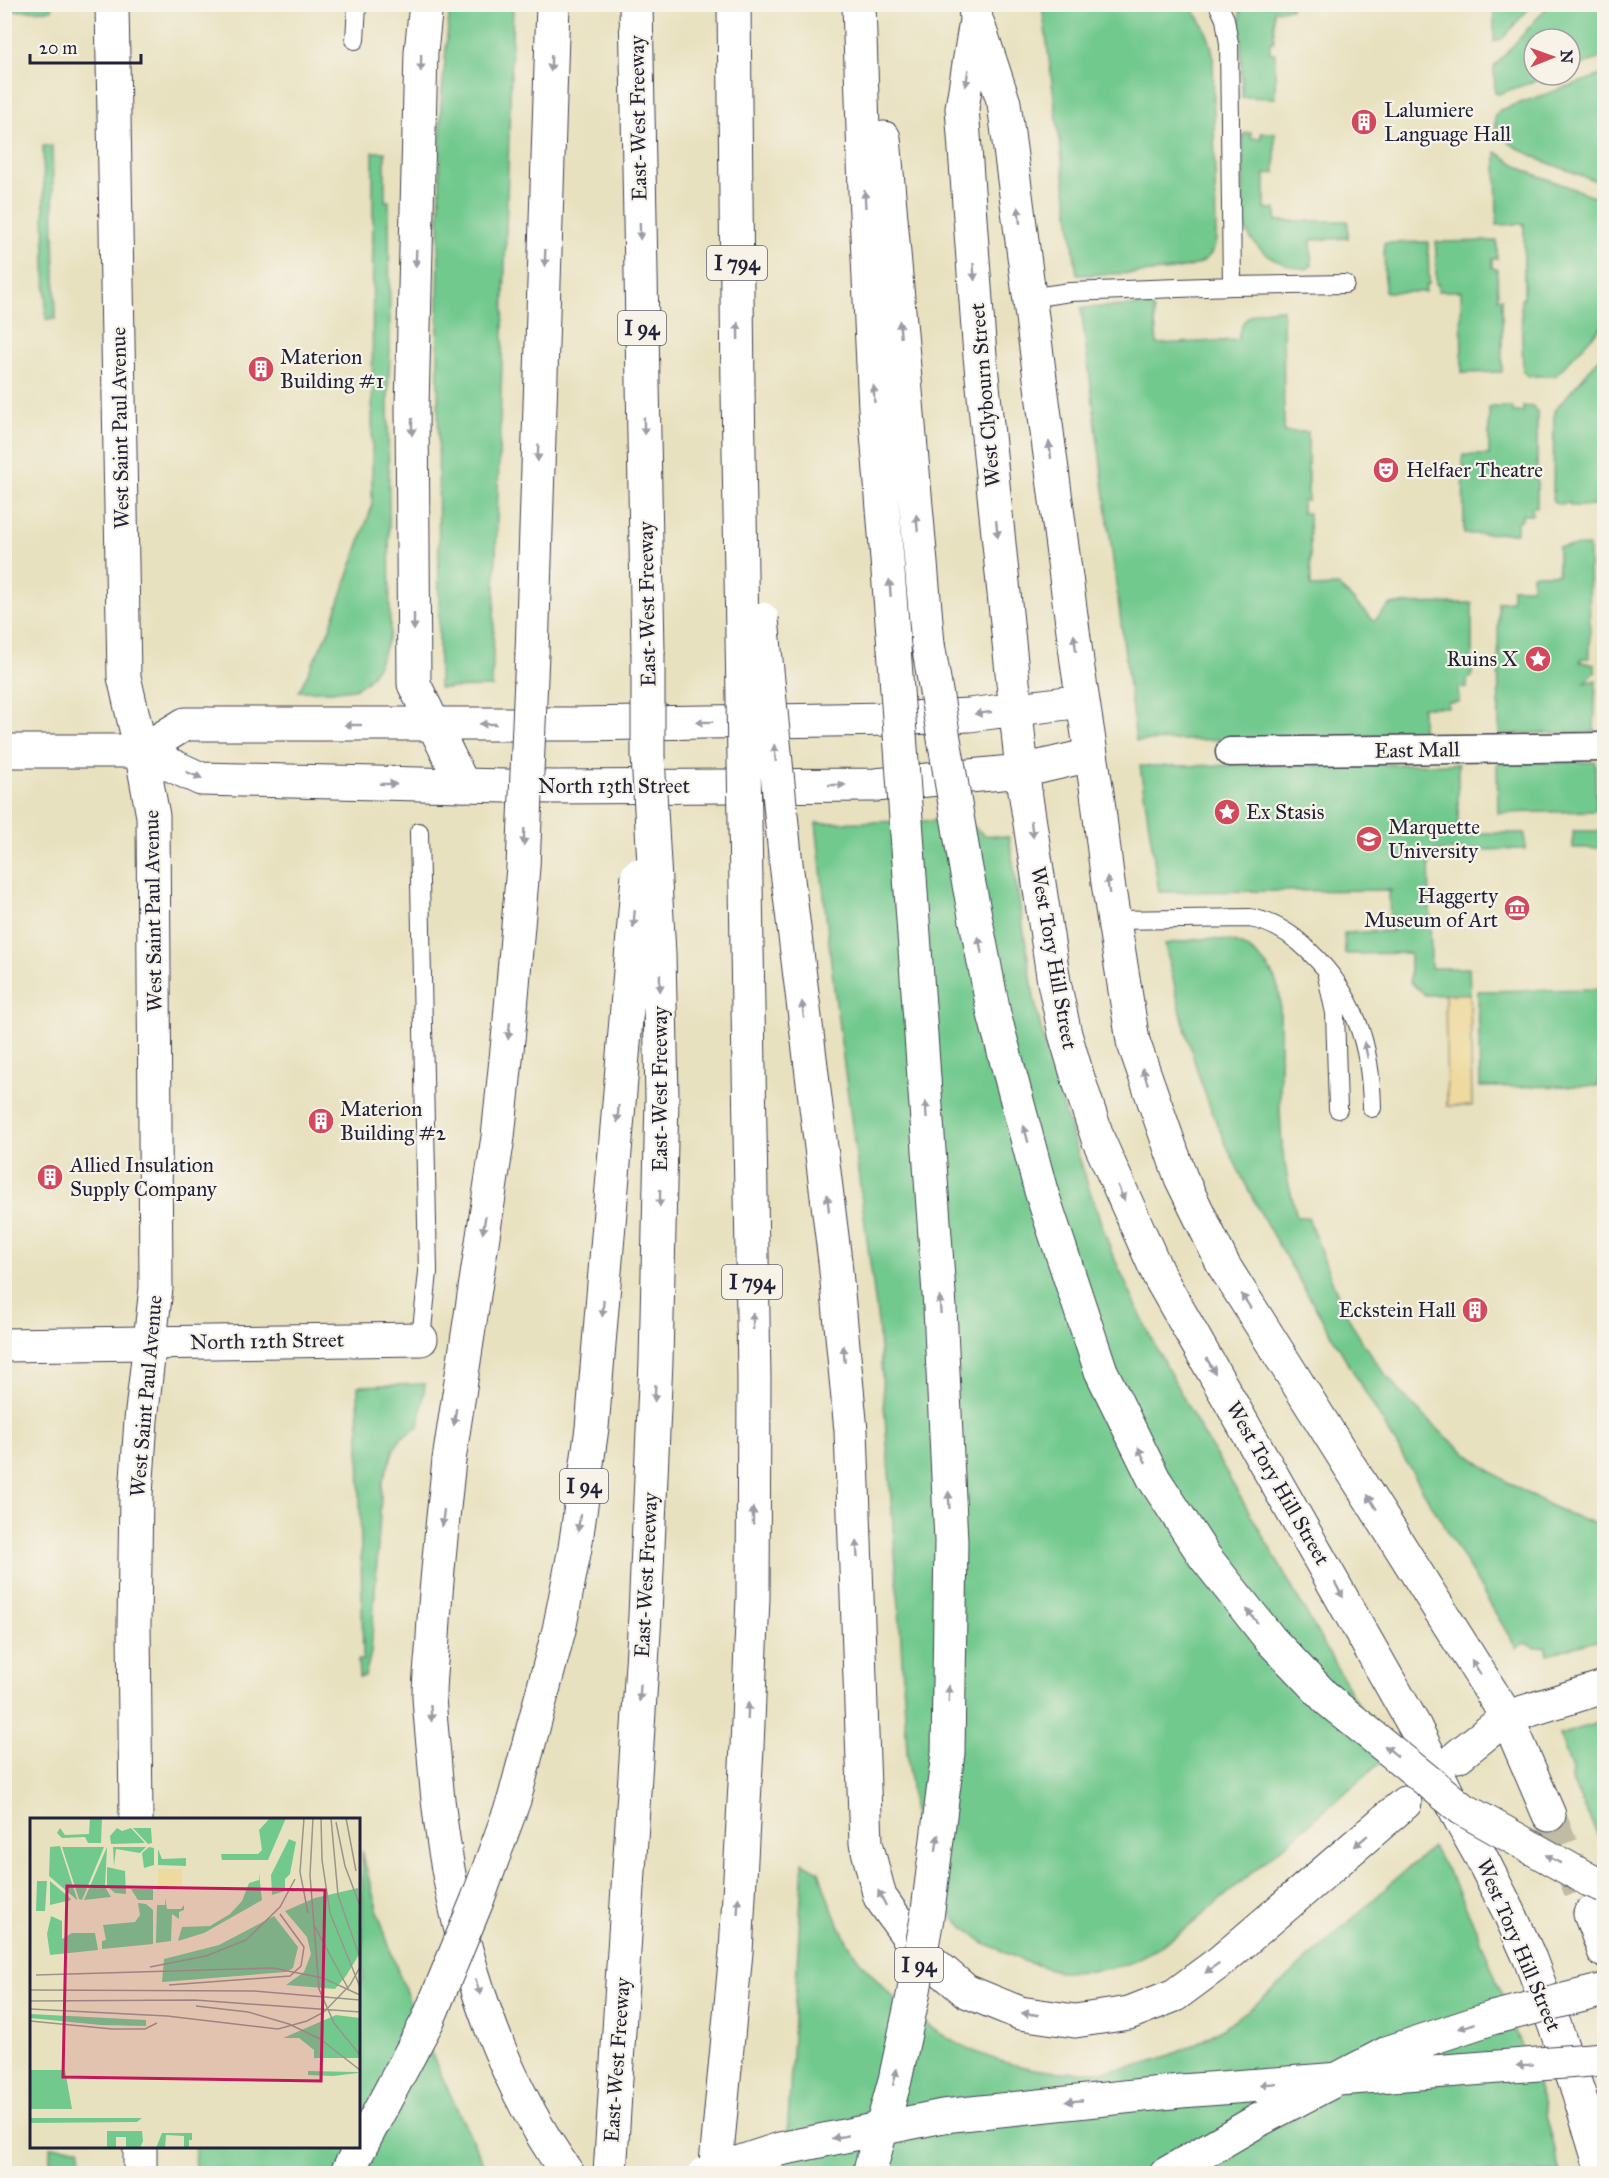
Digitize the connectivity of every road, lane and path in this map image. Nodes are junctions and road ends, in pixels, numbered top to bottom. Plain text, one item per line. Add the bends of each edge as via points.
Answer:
1 (112, 4) edge
2 (357, 4) edge
3 (426, 4) edge
4 (553, 4) edge
5 (636, 4) edge
6 (734, 4) edge
7 (859, 4) edge
8 (873, 4) edge
9 (1218, 4) edge
10 (976, 12) edge
11 (355, 40) dead end
12 (1345, 284) dead end
13 (1232, 286) junction
14 (1029, 298) junction
15 (738, 389) junction
16 (1083, 701) junction
17 (1016, 710) junction
18 (432, 724) junction
19 (1605, 747) edge
20 (4, 751) edge
21 (141, 751) junction
22 (1230, 752) dead end
23 (1091, 755) junction
24 (648, 756) junction
25 (1022, 771) junction
26 (463, 785) junction
27 (419, 832) dead end
28 (1114, 920) junction
29 (1323, 966) junction
30 (1372, 1108) dead end
31 (1338, 1109) dead end
32 (421, 1339) joint
33 (149, 1343) junction
34 (4, 1346) edge
35 (1605, 1688) edge
36 (1507, 1717) junction
37 (1458, 1756) dead end
38 (1405, 1803) dead end
39 (1549, 1815) tunnel mouth
40 (136, 1818) edge
41 (1598, 1900) edge
42 (1605, 1951) edge
43 (736, 1952) junction
44 (1605, 1990) edge
45 (1605, 2059) edge
46 (140, 2148) edge
47 (360, 2148) edge
48 (360, 2148) edge
49 (140, 2174) edge
50 (346, 2174) edge
51 (568, 2174) edge
52 (610, 2174) edge
53 (704, 2174) edge
54 (715, 2174) edge
55 (729, 2174) edge
56 (869, 2174) edge
57 (1166, 2174) edge
58 (1603, 2174) edge

1 - 21 main road, West Saint Paul Avenue via 124,677
2 - 11 lane
3 -> 18 main road via 421,52 412,407 414,684
4 -> 51 main road, bridge via 523,867 498,1137 449,1460 429,1696 439,1817 472,1968 501,2053 529,2113
5 -> 24 main road, East-West Freeway / I 94, bridge
15 -> 6 main road, I 794
56 -> 7 main road, I 94, bridge via 895,2080 927,1918 948,1753 951,1541 940,1308 875,408
41 -> 8 main road, bridge via 1589,1880 1461,1808 1328,1700 1270,1639 1205,1557 1154,1479 1101,1371 1038,1180 994,1014 928,644
9 - 13 lane via 1229,44
14 -> 10 main road, West Clybourn Street via 1004,103
10 -> 17 main road, West Clybourn Street via 962,108 980,356
12 - 13 lane
13 - 14 lane via 1070,292
16 -> 14 main road, West Clybourn Street
38 -> 15 main road, bridge via 1221,1961 1175,1995 1129,2013 1075,2021 1020,2013 966,1991 917,1949 880,1897 866,1843 851,1431 835,1261 785,855
43 -> 15 main road, I 794, bridge via 753,1597 754,1379
16 - 17 main road
16 - 23 main road, West Clybourn Street
17 -> 18 main road via 891,718
17 - 25 main road, West Clybourn Street
18 -> 21 main road via 185,724
18 - 26 main road
19 - 22 street, East Mall
20 - 21 main road, North 13th Street
21 -> 26 main road, North 13th Street via 201,779
21 - 33 main road, West Saint Paul Avenue via 153,807 156,1279
23 - 25 main road, North 13th Street
28 -> 23 main road
24 -> 47 main road, I 94, bridge via 592,1428 560,1630 514,1800 477,1900 428,2020
24 -> 52 main road, East-West Freeway, bridge via 662,1085 656,1361 645,1616
26 -> 25 main road, North 13th Street via 875,785
25 -> 58 main road, West Tory Hill Street via 1056,993 1098,1139 1159,1276 1415,1727 1509,1912 1560,2041
27 - 32 lane via 428,1272
28 - 29 lane via 1261,920 1281,928
36 -> 28 main road via 1224,1266 1181,1178 1133,1041
30 -> 29 lane via 1362,1034 1346,996
29 - 31 lane via 1335,1013
32 - 33 main road, North 12th Street
33 - 34 main road, North 12th Street
33 - 40 main road, West Saint Paul Avenue via 136,1494
35 - 36 main road
36 - 37 main road
36 - 39 main road
41 - 42 main road
43 - 54 main road, I 794, bridge
43 - 55 main road, bridge
44 -> 57 main road, bridge via 1492,2018 1389,2052 1273,2112
45 -> 53 main road, bridge via 1181,2091 943,2116 780,2149
46 - 49 main road
48 -> 50 main road, I 94, bridge

